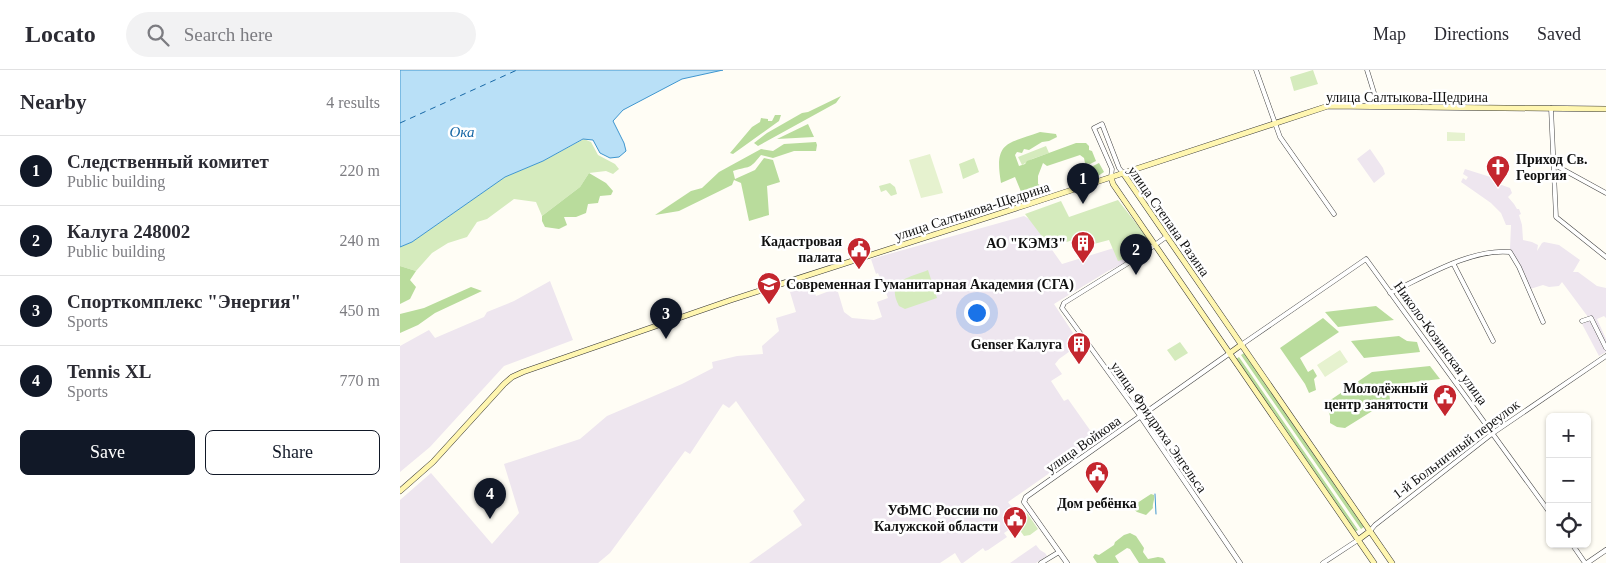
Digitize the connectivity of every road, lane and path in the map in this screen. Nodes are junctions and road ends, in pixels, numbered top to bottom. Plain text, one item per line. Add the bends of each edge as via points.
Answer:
1 (1256, 70) edge
2 (1367, 70) edge
3 (1376, 106) junction
4 (1551, 108) junction
5 (1606, 109) edge
6 (1274, 124) junction
7 (1554, 164) junction
8 (1123, 173) junction
9 (1111, 177) junction
10 (1606, 194) edge
11 (1334, 214) dead end
12 (1166, 237) junction
13 (1155, 245) junction
14 (1606, 257) edge
15 (1453, 263) junction
16 (1390, 293) junction
17 (1593, 311) dead end
18 (1591, 318) junction
19 (1582, 321) dead end
20 (1543, 322) dead end
21 (1493, 341) dead end
22 (1241, 345) junction
23 (1606, 348) edge
24 (1230, 353) junction
25 (1606, 356) edge
26 (1141, 417) junction
27 (1493, 434) junction
28 (400, 491) edge
29 (1546, 507) edge
30 (1370, 532) junction
31 (1358, 540) junction
32 (1575, 548) edge
33 (1606, 550) edge
34 (1059, 552) junction
35 (1041, 563) edge
36 (1067, 563) edge
37 (1240, 563) edge
38 (1323, 563) edge
39 (1374, 563) edge
40 (1392, 563) edge
41 (1586, 563) edge

1 - 6 street
2 - 3 street
3 - 4 main road, улица Салтыкова-Щедрина
3 - 6 main road, улица Салтыкова-Щедрина via 1328,106
4 - 5 main road, улица Салтыкова-Щедрина
4 - 7 street
6 - 8 main road, улица Салтыкова-Щедрина
6 - 11 street
7 - 10 street
7 - 14 street via 1556,217
8 - 9 main road, улица Салтыкова-Щедрина
8 - 9 street, улица Степана Разина via 1102,124 1094,128 1112,169
8 - 12 main road, улица Степана Разина
9 - 13 main road, улица Степана Разина
9 - 28 main road, улица Салтыкова-Щедрина via 737,298 520,373 504,384 433,462
12 - 13 street
12 - 22 main road, улица Степана Разина
13 - 24 main road, улица Степана Разина
13 - 26 street, улица Фридриха Энгельса via 1064,303 1062,308
15 - 16 street
15 - 20 street via 1500,251 1510,252
15 - 21 street
16 - 22 street, Николо-Козинская улица via 1366,259
16 - 27 street, Николо-Козинская улица
17 - 18 street
18 - 19 street
18 - 23 street
22 - 24 main road
22 - 30 main road, улица Степана Разина
24 - 26 street, улица Войкова
24 - 31 main road, улица Степана Разина
25 - 27 street, 1-й Больничный переулок
26 - 34 street, улица Войкова via 1026,498 1024,502
26 - 37 street, улица Фридриха Энгельса
27 - 29 street, Николо-Козинская улица
27 - 30 street, 1-й Больничный переулок
30 - 31 main road, 1-й Больничный переулок
30 - 40 main road, улица Степана Разина
31 - 38 street, 1-й Больничный переулок
31 - 39 main road, улица Степана Разина
32 - 41 street
33 - 41 street
34 - 35 street
34 - 36 street

